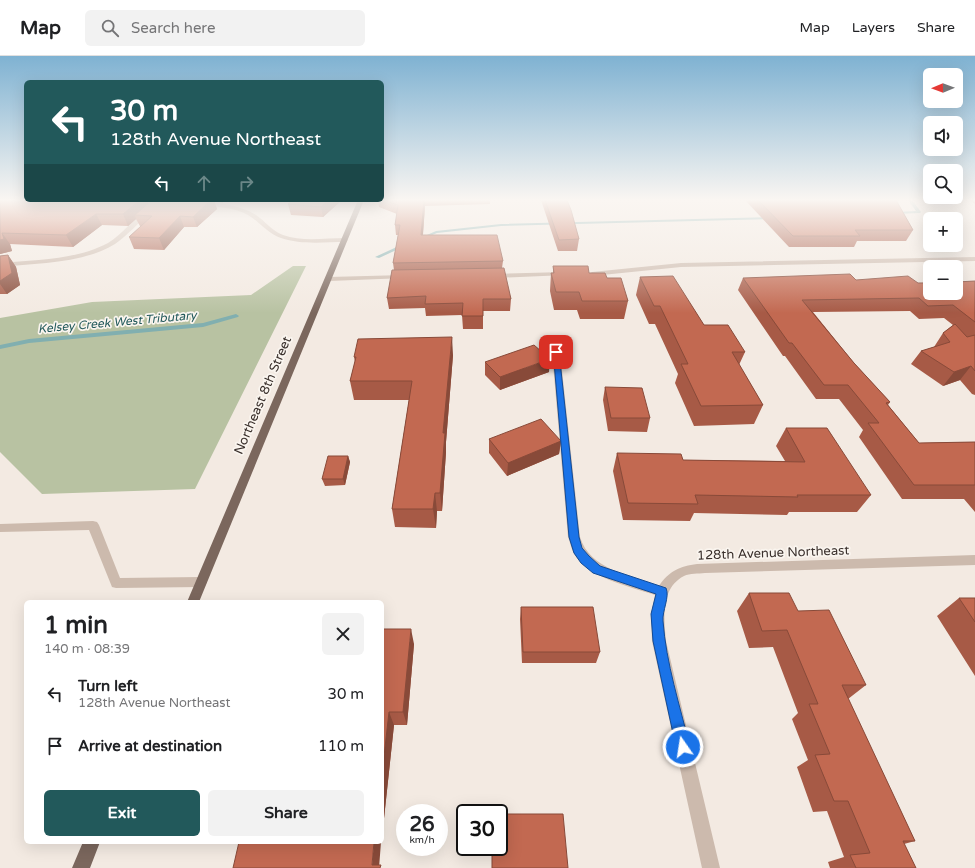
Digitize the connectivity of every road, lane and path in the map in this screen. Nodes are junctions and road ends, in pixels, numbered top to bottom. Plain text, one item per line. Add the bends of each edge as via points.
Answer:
1 (118, 238) edge
2 (284, 238) edge
3 (345, 240) joint
4 (975, 259) edge
5 (0, 265) edge
6 (571, 274) edge
7 (587, 274) edge
8 (485, 276) edge
9 (414, 277) edge
10 (329, 279) junction
11 (556, 352) dead end
12 (0, 528) edge
13 (975, 560) edge
14 (202, 582) junction
15 (662, 592) junction
16 (194, 600) edge
17 (91, 844) edge
18 (82, 868) edge
19 (711, 868) edge

1 - 5 street via 96,249 64,258
2 - 3 street
3 - 10 main road, Northeast 8th Street
4 - 7 street via 681,265
6 - 8 street
9 - 10 street
10 - 14 main road, Northeast 8th Street
11 - 15 street via 574,537 578,550 585,560 597,569
12 - 14 street via 93,525 116,583
13 - 15 street, 128th Avenue Northeast via 684,570 671,578
14 - 16 main road, Northeast 8th Street
15 - 19 street via 657,614 659,641
17 - 18 main road

